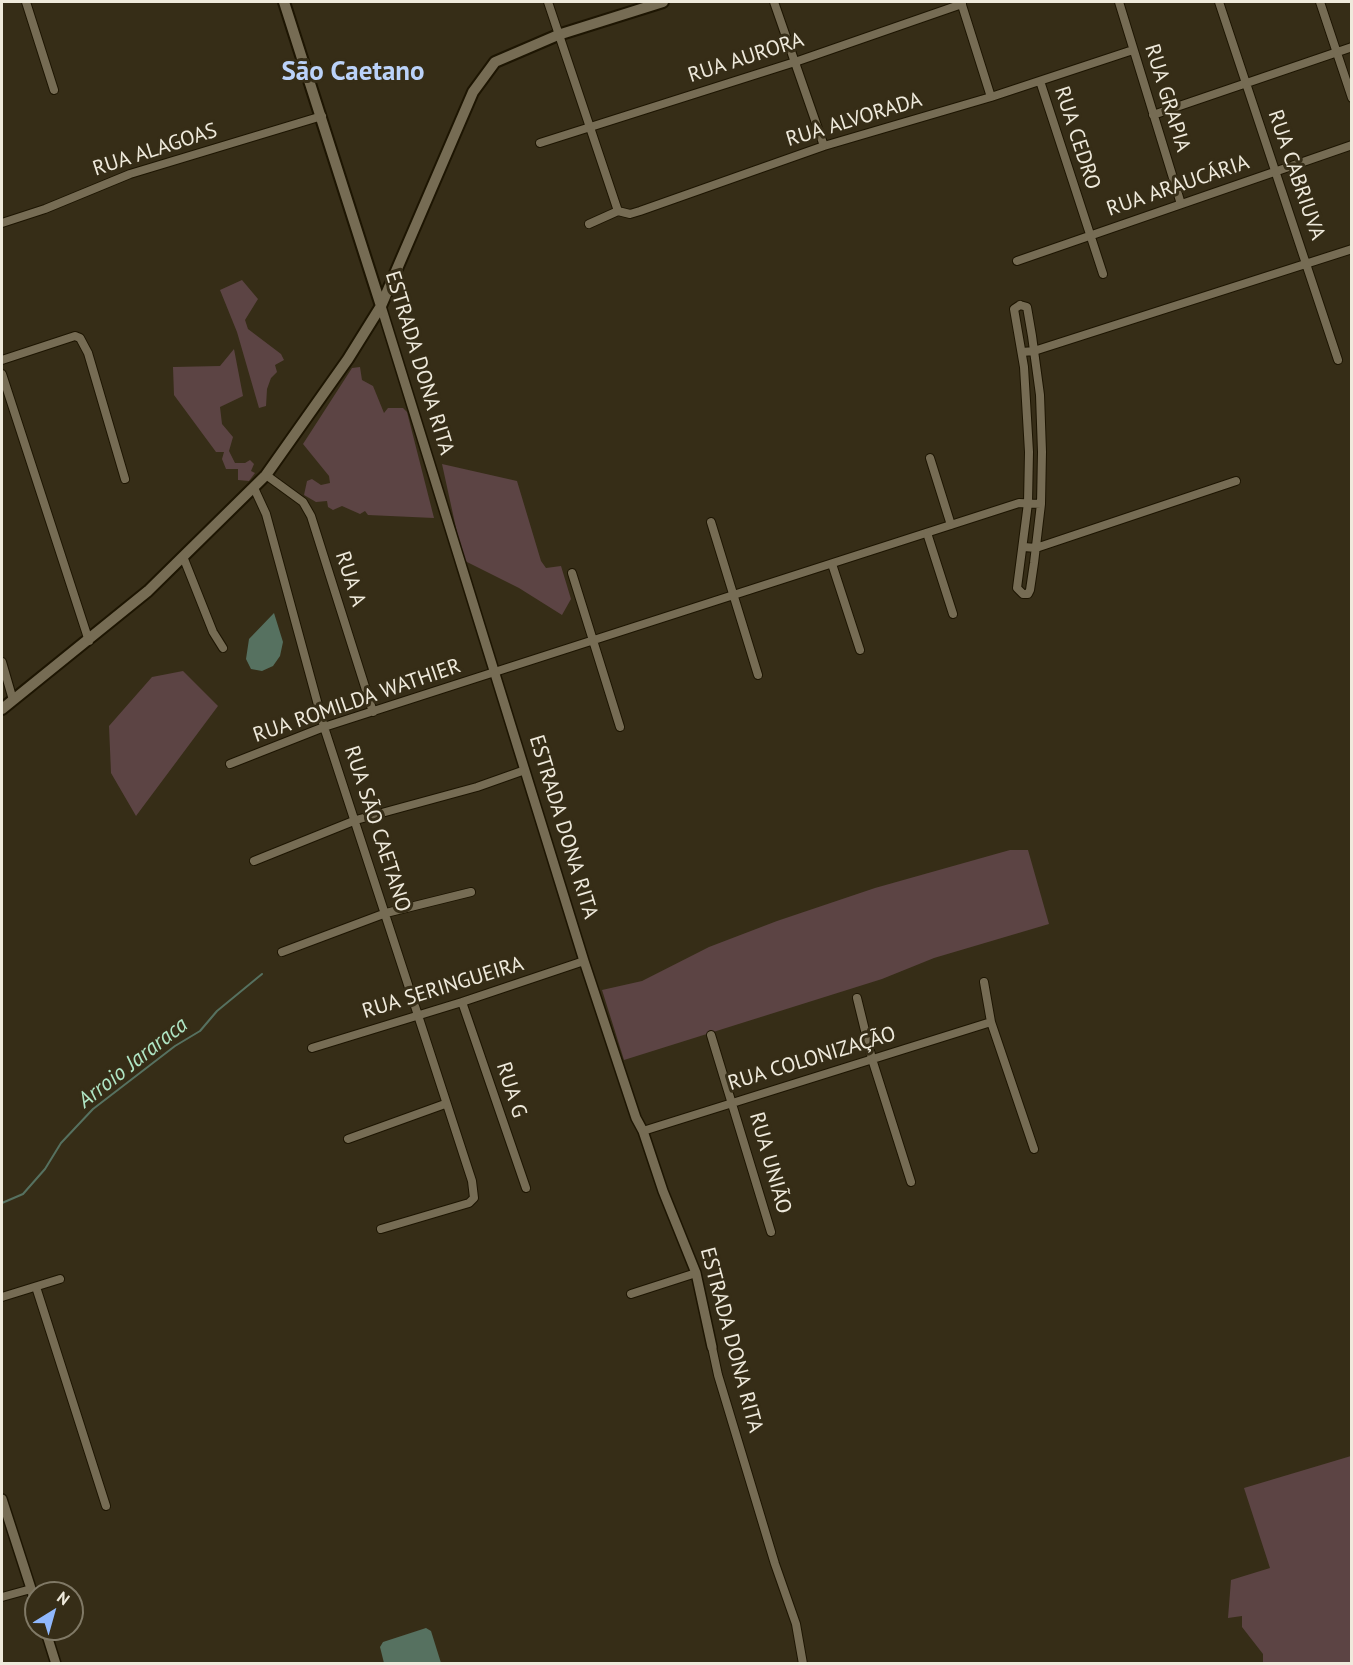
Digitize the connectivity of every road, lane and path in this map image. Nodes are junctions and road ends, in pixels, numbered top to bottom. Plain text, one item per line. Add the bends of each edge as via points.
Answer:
1 (26, 2) edge
2 (284, 2) edge
3 (548, 2) edge
4 (663, 2) edge
5 (774, 2) edge
6 (1119, 2) edge
7 (1220, 2) edge
8 (1320, 2) edge
9 (961, 3) edge
10 (558, 35) junction
11 (1352, 47) edge
12 (1133, 50) junction
13 (1337, 52) junction
14 (795, 62) junction
15 (1040, 81) junction
16 (1246, 82) junction
17 (54, 90) dead end
18 (991, 97) junction
19 (1352, 98) edge
20 (1153, 115) junction
21 (321, 116) junction
22 (589, 129) junction
23 (540, 144) dead end
24 (1352, 145) edge
25 (824, 146) junction
26 (1276, 171) junction
27 (1181, 204) junction
28 (618, 211) junction
29 (2, 223) edge
30 (589, 224) dead end
31 (1091, 236) junction
32 (1352, 249) edge
33 (1017, 261) dead end
34 (1306, 262) junction
35 (1103, 274) dead end
36 (381, 306) junction
37 (1034, 351) junction
38 (1022, 352) junction
39 (2, 360) edge
40 (1338, 360) dead end
41 (2, 374) edge
42 (930, 458) dead end
43 (266, 475) junction
44 (125, 478) dead end
45 (1236, 481) dead end
46 (254, 488) junction
47 (1028, 503) junction
48 (1041, 504) junction
49 (711, 522) dead end
50 (951, 525) junction
51 (927, 533) junction
52 (1024, 547) junction
53 (1036, 548) junction
54 (184, 559) junction
55 (832, 564) junction
56 (572, 573) dead end
57 (734, 596) junction
58 (953, 614) dead end
59 (89, 641) junction
60 (593, 642) junction
61 (223, 648) dead end
62 (860, 650) dead end
63 (2, 662) edge
64 (496, 674) junction
65 (758, 675) dead end
66 (14, 700) junction
67 (2, 708) edge
68 (374, 712) junction
69 (324, 727) junction
70 (620, 727) dead end
71 (230, 764) dead end
72 (525, 770) junction
73 (356, 820) junction
74 (254, 861) dead end
75 (471, 892) dead end
76 (386, 913) junction
77 (282, 952) dead end
78 (584, 961) junction
79 (984, 982) dead end
80 (857, 998) dead end
81 (462, 1002) junction
82 (418, 1014) junction
83 (991, 1022) junction
84 (711, 1035) dead end
85 (312, 1048) dead end
86 (872, 1059) junction
87 (733, 1102) junction
88 (445, 1104) junction
89 (643, 1131) junction
90 (348, 1139) dead end
91 (1034, 1149) dead end
92 (911, 1182) dead end
93 (526, 1188) dead end
94 (381, 1229) dead end
95 (771, 1232) dead end
96 (696, 1273) junction
97 (60, 1279) dead end
98 (36, 1287) junction
99 (631, 1294) dead end
100 (2, 1297) edge
101 (712, 1347) joint
102 (2, 1499) edge
103 (106, 1506) dead end
104 (28, 1581) edge
105 (24, 1591) edge
106 (2, 1598) edge
107 (49, 1641) edge
108 (56, 1664) edge
109 (803, 1664) edge

1 - 17 street
2 - 21 main road, ESTRADA DONA RITA
3 - 10 street
4 - 10 main road
5 - 14 street
6 - 12 street, RUA GRAPIA
7 - 16 street, RUA CABRIUVA
8 - 13 street
9 - 14 street, RUA AURORA
9 - 18 street
10 - 22 street
10 - 36 main road via 495,62 483,75
11 - 13 street
12 - 15 street, RUA ALVORADA
12 - 20 street, RUA GRAPIA
13 - 16 street
13 - 19 street
14 - 22 street, RUA AURORA
14 - 25 street
15 - 18 street, RUA ALVORADA
15 - 31 street, RUA CEDRO
16 - 20 street
16 - 26 street, RUA CABRIUVA
18 - 25 street, RUA ALVORADA
20 - 27 street, RUA GRAPIA
21 - 29 street, RUA ALAGOAS via 130,174
21 - 36 main road, ESTRADA DONA RITA
22 - 23 street, RUA AURORA
22 - 28 street
24 - 26 street, RUA ARAUCÁRIA
25 - 28 street, RUA ALVORADA via 640,211
26 - 27 street, RUA ARAUCÁRIA
26 - 34 street, RUA CABRIUVA
27 - 31 street, RUA ARAUCÁRIA
28 - 30 street, RUA ALVORADA
31 - 33 street, RUA ARAUCÁRIA
31 - 35 street, RUA CEDRO
32 - 34 street
34 - 37 street
34 - 40 street, RUA CABRIUVA
36 - 43 main road
36 - 64 street, ESTRADA DONA RITA
37 - 38 street
37 - 38 street via 1027,307 1020,305 1014,309
37 - 48 street via 1041,424
38 - 47 street via 1029,425
39 - 44 street via 75,336 83,341
41 - 59 street
42 - 50 street
43 - 46 main road
43 - 68 street, RUA A via 303,502 311,516
45 - 53 street
46 - 54 main road
46 - 69 street, RUA SÃO CAETANO via 273,536
47 - 48 street, RUA ROMILDA WATHIER
47 - 50 street, RUA ROMILDA WATHIER
47 - 52 street
48 - 53 street
49 - 57 street
50 - 51 street, RUA ROMILDA WATHIER
51 - 55 street, RUA ROMILDA WATHIER
51 - 58 street
52 - 53 street
52 - 53 street via 1017,588 1023,594 1030,590
54 - 59 main road
54 - 61 street
55 - 57 street, RUA ROMILDA WATHIER
55 - 62 street
56 - 60 street
57 - 60 street, RUA ROMILDA WATHIER
57 - 65 street
59 - 66 main road
60 - 64 street, RUA ROMILDA WATHIER
60 - 70 street
63 - 66 street
64 - 68 street, RUA ROMILDA WATHIER
64 - 72 street, ESTRADA DONA RITA
66 - 67 main road
68 - 69 street, RUA ROMILDA WATHIER
69 - 71 street, RUA ROMILDA WATHIER
69 - 73 street, RUA SÃO CAETANO
72 - 73 street
72 - 78 street, ESTRADA DONA RITA
73 - 74 street
73 - 76 street, RUA SÃO CAETANO
75 - 76 street
76 - 77 street
76 - 82 street, RUA SÃO CAETANO
78 - 81 street, RUA SERINGUEIRA
78 - 89 street, ESTRADA DONA RITA
79 - 83 street
80 - 86 street
81 - 82 street, RUA SERINGUEIRA
81 - 93 street, RUA G
82 - 85 street, RUA SERINGUEIRA
82 - 88 street, RUA SÃO CAETANO
83 - 86 street, RUA COLONIZAÇÃO
83 - 91 street
84 - 87 street, RUA UNIÃO
86 - 87 street, RUA COLONIZAÇÃO
86 - 92 street
87 - 89 street, RUA COLONIZAÇÃO
87 - 95 street, RUA UNIÃO
88 - 90 street
88 - 94 street, RUA SÃO CAETANO via 472,1181 474,1198 469,1203
89 - 96 street, ESTRADA DONA RITA
96 - 99 street
96 - 101 street, ESTRADA DONA RITA
97 - 98 street
98 - 100 street
98 - 103 street
101 - 109 street, ESTRADA DONA RITA via 796,1624
102 - 104 street
105 - 106 street
107 - 108 street

